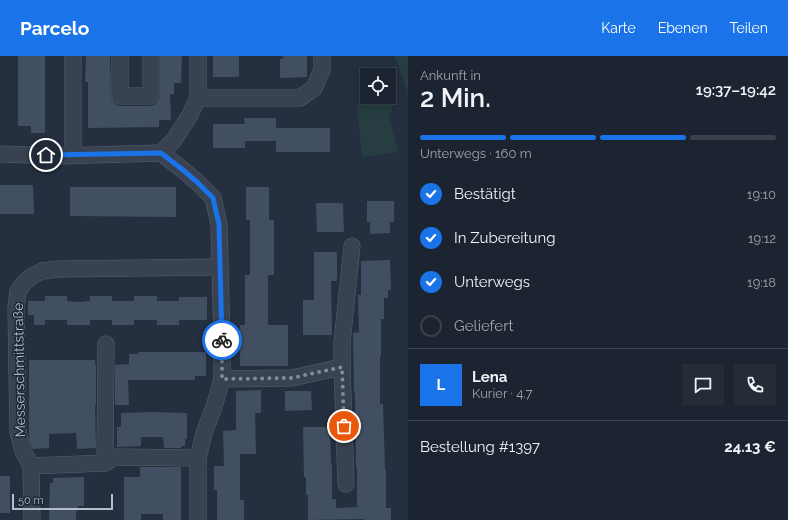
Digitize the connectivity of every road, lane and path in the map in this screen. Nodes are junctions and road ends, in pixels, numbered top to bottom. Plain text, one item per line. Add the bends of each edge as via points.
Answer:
1 (73, 56) edge
2 (120, 56) edge
3 (151, 56) edge
4 (198, 56) edge
5 (322, 56) edge
6 (198, 98) junction
7 (161, 153) junction
8 (0, 154) edge
9 (73, 155) junction
10 (352, 246) dead end
11 (220, 267) junction
12 (106, 344) dead end
13 (342, 367) junction
14 (222, 379) junction
15 (198, 458) junction
16 (105, 463) junction
17 (31, 466) junction
18 (346, 484) dead end
19 (32, 520) edge
20 (198, 520) edge

1 - 9 street
2 - 3 street via 120,96 151,96
4 - 6 street
5 - 6 street via 322,70 314,88 300,98
6 - 7 street via 174,140
7 - 9 street
7 - 11 street via 213,198 219,224
8 - 9 street
10 - 13 street
11 - 14 street
11 - 17 street, Messerschmittstraße via 59,269 42,271 25,282 18,291 16,308 18,432 23,451
12 - 16 street
13 - 14 street via 292,378
13 - 18 street
14 - 15 street
15 - 16 street via 115,457
15 - 20 street
16 - 17 street
17 - 19 street, Messerschmittstraße

